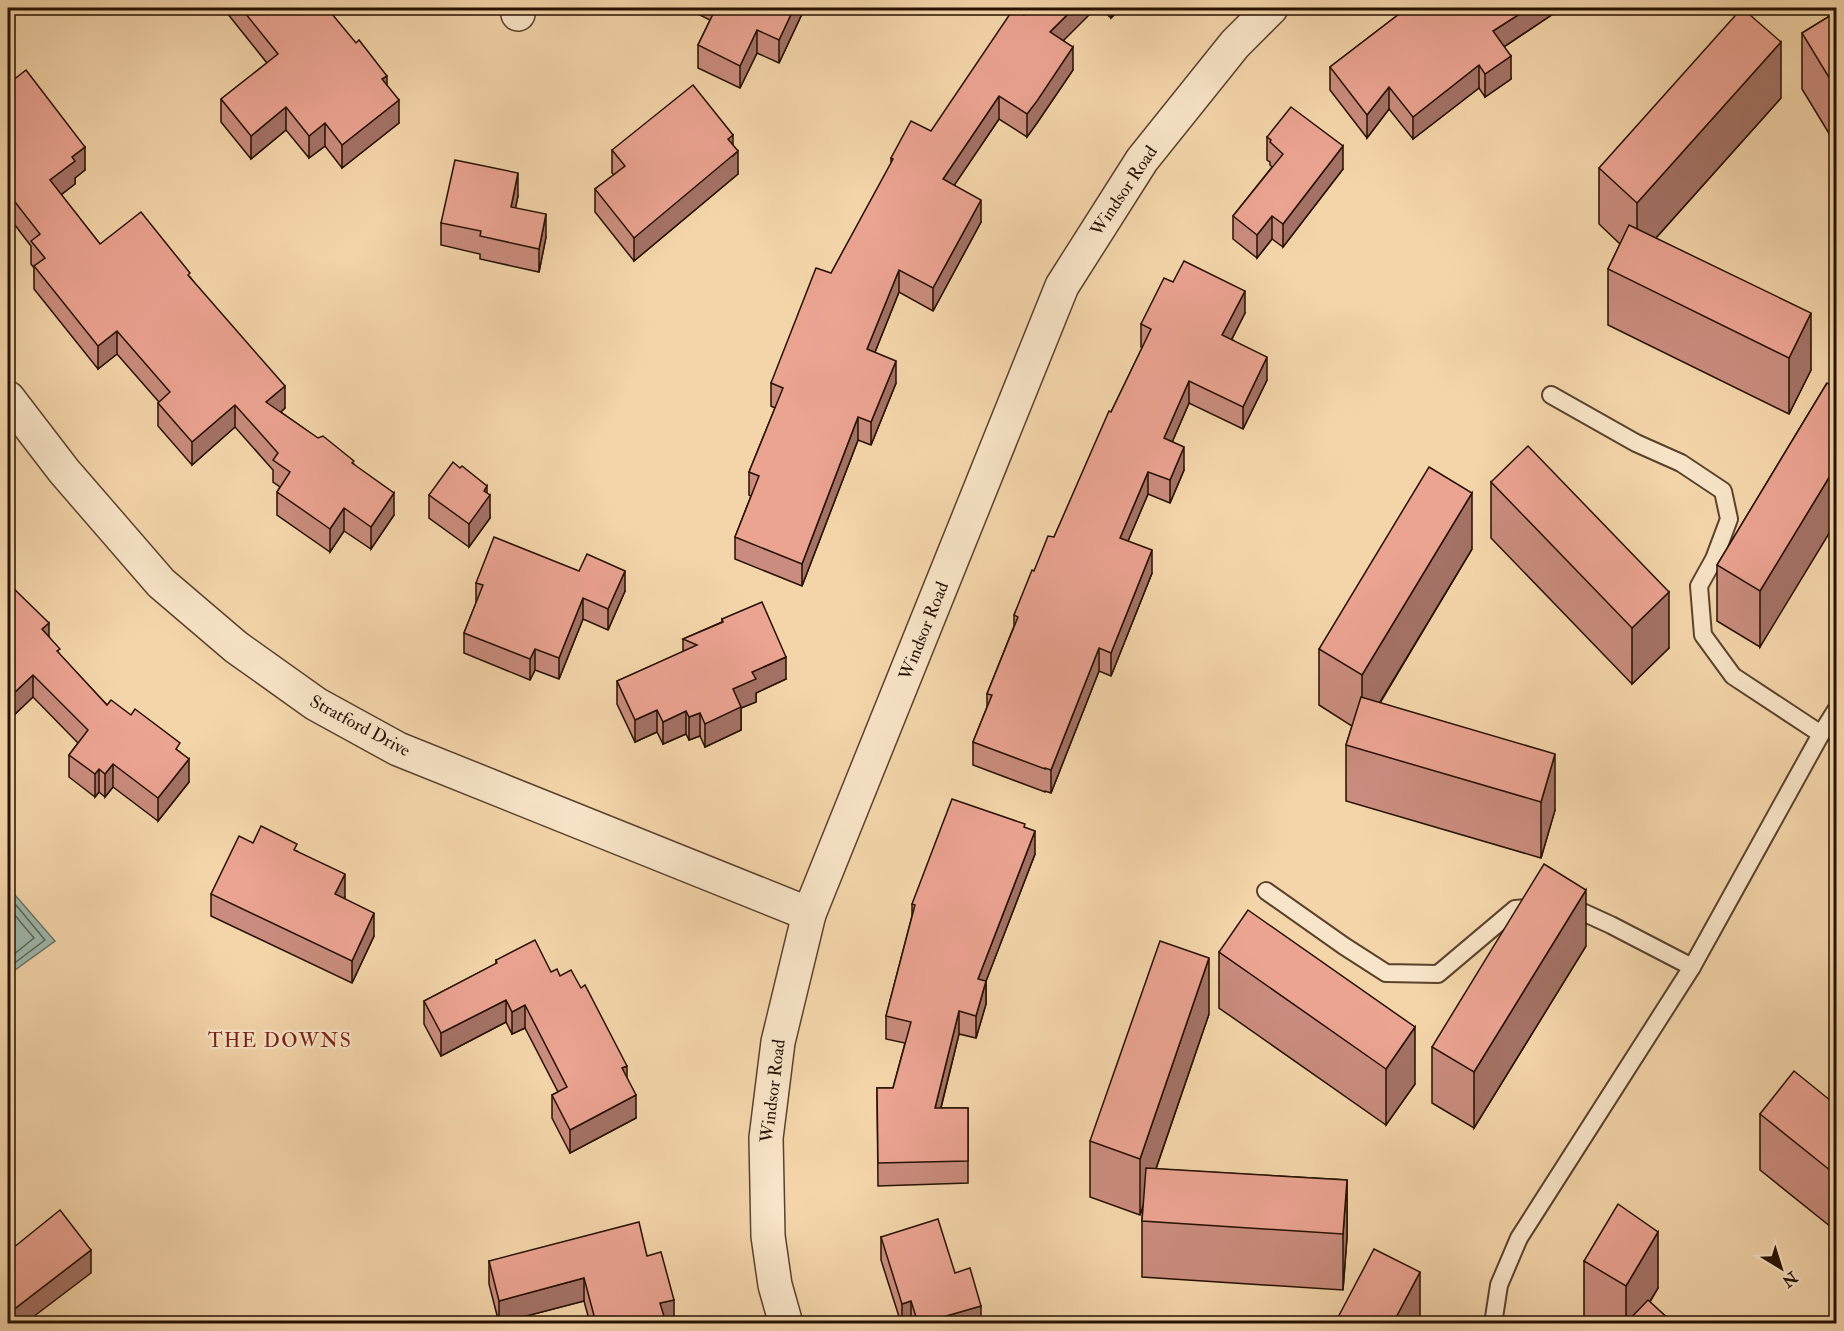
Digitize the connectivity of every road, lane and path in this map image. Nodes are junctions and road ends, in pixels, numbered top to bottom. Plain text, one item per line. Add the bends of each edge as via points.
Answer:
1 (1271, 8) edge
2 (1551, 395) dead end
3 (8, 398) edge
4 (1836, 710) edge
5 (1821, 734) junction
6 (1266, 891) dead end
7 (809, 915) junction
8 (1692, 967) junction
9 (786, 1323) edge
10 (1492, 1323) edge

1 - 7 street, Windsor Road via 1235,44 1142,160 1062,286
2 - 5 lane via 1635,443 1681,463 1723,491 1729,519 1699,586 1703,635 1733,676
3 - 7 street, Stratford Drive via 64,471 161,583 236,647 316,704 398,749
4 - 5 lane
5 - 8 lane
6 - 8 lane via 1386,973 1438,974 1515,909 1565,904
7 - 9 street, Windsor Road via 778,1042 766,1138 768,1236
8 - 10 lane via 1519,1238 1499,1285

